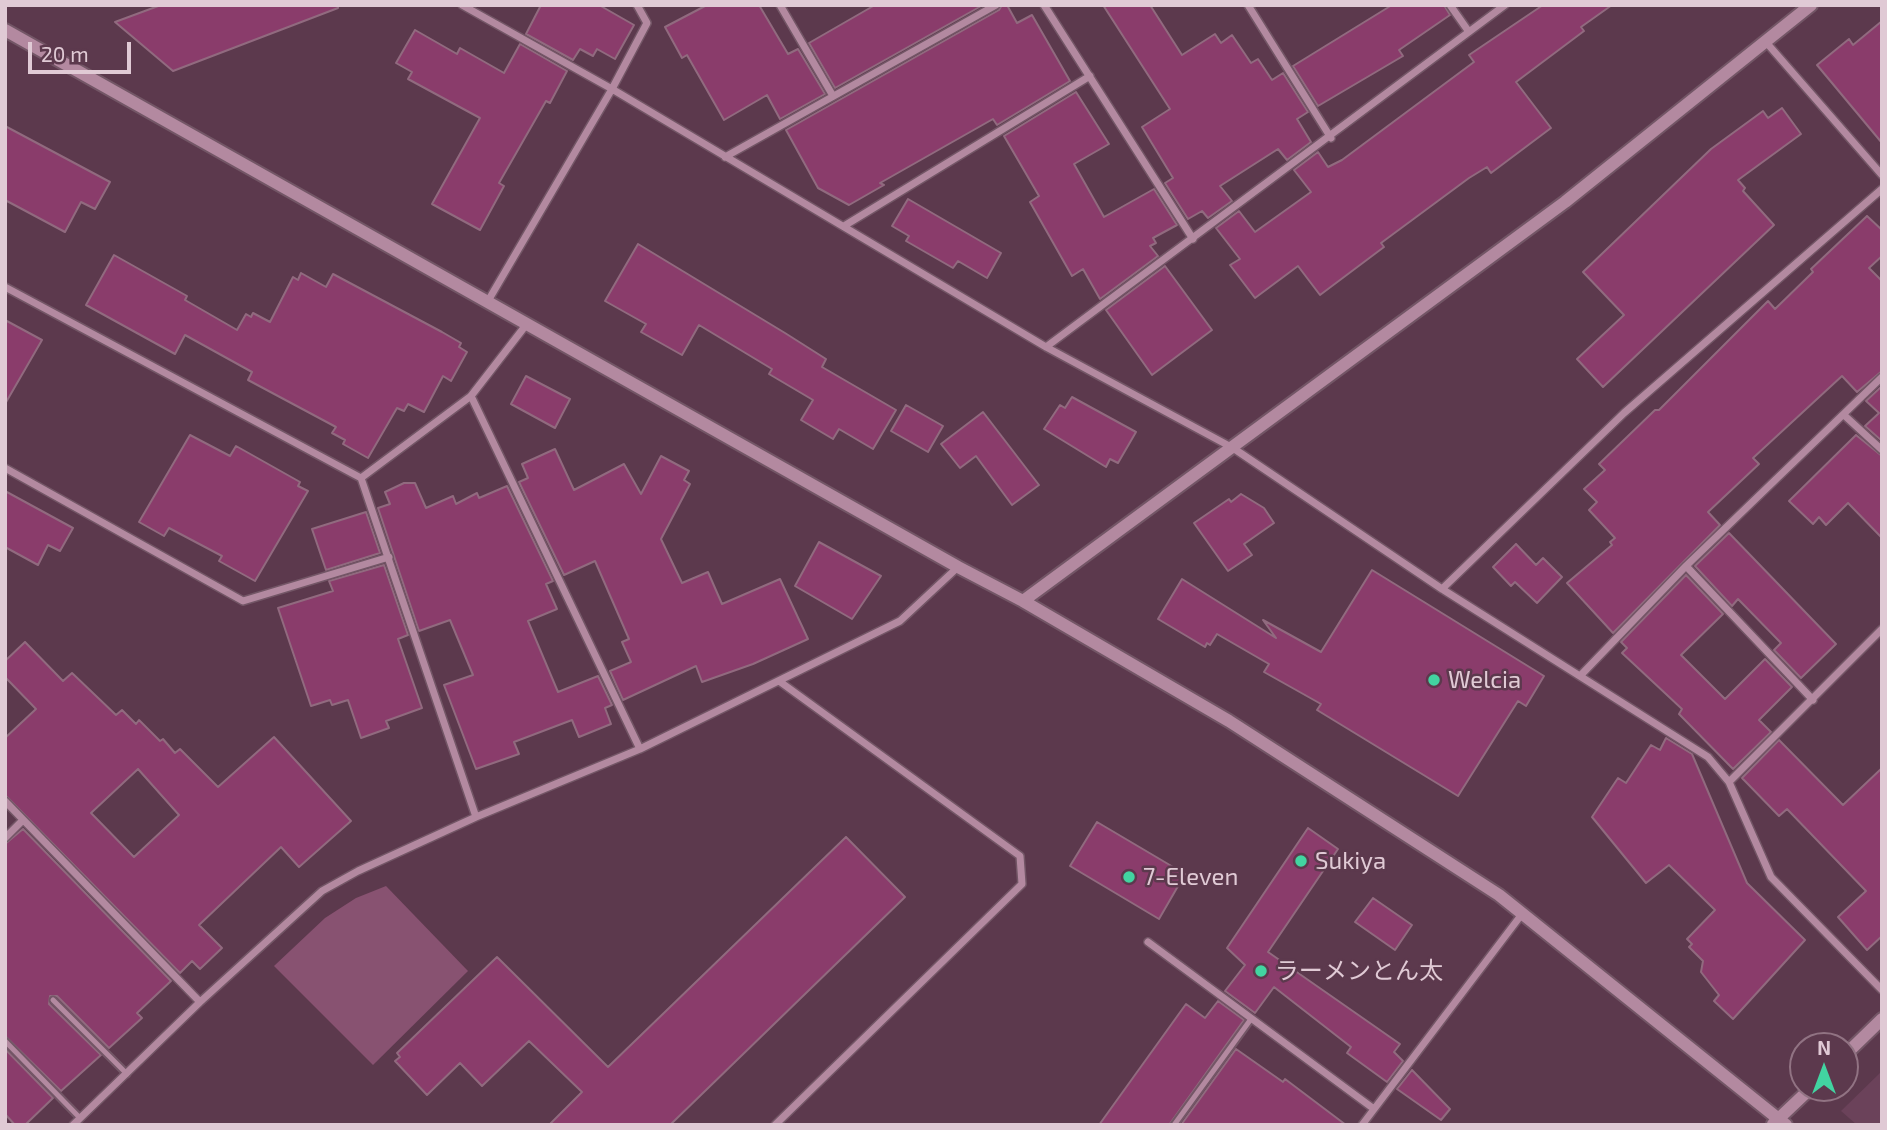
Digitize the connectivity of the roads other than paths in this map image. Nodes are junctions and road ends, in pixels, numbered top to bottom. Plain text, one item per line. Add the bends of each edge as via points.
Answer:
1 (462, 5) edge
2 (637, 5) edge
3 (780, 5) edge
4 (996, 5) edge
5 (1044, 5) edge
6 (1248, 5) edge
7 (1450, 5) edge
8 (1505, 5) edge
9 (1811, 5) edge
10 (1469, 32) junction
11 (7, 35) edge
12 (1764, 40) junction
13 (1090, 76) junction
14 (612, 89) junction
15 (833, 96) junction
16 (1331, 138) junction
17 (725, 157) junction
18 (1882, 175) edge
19 (1882, 189) edge
20 (844, 226) junction
21 (1193, 239) junction
22 (5, 287) edge
23 (488, 301) junction
24 (526, 325) junction
25 (1046, 348) junction
26 (1882, 377) edge
27 (471, 396) junction
28 (1844, 415) junction
29 (1233, 448) junction
30 (1882, 450) edge
31 (5, 468) edge
32 (361, 478) junction
33 (389, 556) junction
34 (1686, 566) junction
35 (958, 567) junction
36 (1441, 589) junction
37 (1023, 601) junction
38 (1882, 629) edge
39 (1875, 637) junction
40 (1882, 644) edge
41 (1580, 676) junction
42 (779, 681) junction
43 (1812, 699) junction
44 (640, 748) junction
45 (1729, 782) junction
46 (5, 801) edge
47 (476, 817) junction
48 (23, 820) junction
49 (5, 838) edge
50 (1522, 914) junction
51 (1148, 942) dead end
52 (1882, 990) edge
53 (53, 1000) dead end
54 (200, 1002) junction
55 (1251, 1018) junction
56 (1882, 1019) edge
57 (5, 1041) edge
58 (1859, 1041) edge
59 (127, 1074) junction
60 (1798, 1102) edge
61 (1374, 1109) junction
62 (80, 1118) junction
63 (1779, 1123) edge
64 (73, 1125) edge
65 (775, 1125) edge
66 (1174, 1125) edge
67 (1362, 1125) edge

1 - 14 street
2 - 14 street via 647,23
3 - 15 street
4 - 15 street
5 - 13 street
6 - 16 street
7 - 10 street
8 - 10 street
9 - 12 street
10 - 16 street
11 - 23 street
12 - 18 street
12 - 29 street via 1565,202
13 - 20 street
13 - 21 street
14 - 17 street
14 - 23 street
15 - 17 street
16 - 21 street
17 - 20 street
19 - 36 street via 1623,413
20 - 25 street
21 - 25 street
22 - 32 street
23 - 24 street
24 - 27 street
24 - 35 street
25 - 29 street
26 - 28 street
27 - 32 street
27 - 44 street
28 - 30 street
28 - 34 street
29 - 36 street
29 - 37 street
31 - 33 street via 243,601
32 - 33 street
33 - 47 street
34 - 41 street
34 - 43 street
35 - 37 street
35 - 42 street via 900,621
36 - 41 street
37 - 50 street via 1229,721
38 - 39 street
39 - 40 street
39 - 43 street
41 - 45 street via 1708,757
42 - 44 street
42 - 65 street via 1020,856 1021,884
43 - 45 street
44 - 47 street
45 - 52 street via 1771,877
46 - 48 street
47 - 54 street via 322,891
48 - 49 street
48 - 54 street
50 - 61 street
50 - 63 street
51 - 55 street
53 - 59 lane
54 - 59 street
55 - 61 street
55 - 66 lane
56 - 58 street
57 - 62 lane
59 - 62 street
60 - 63 street
61 - 67 street
62 - 64 street

